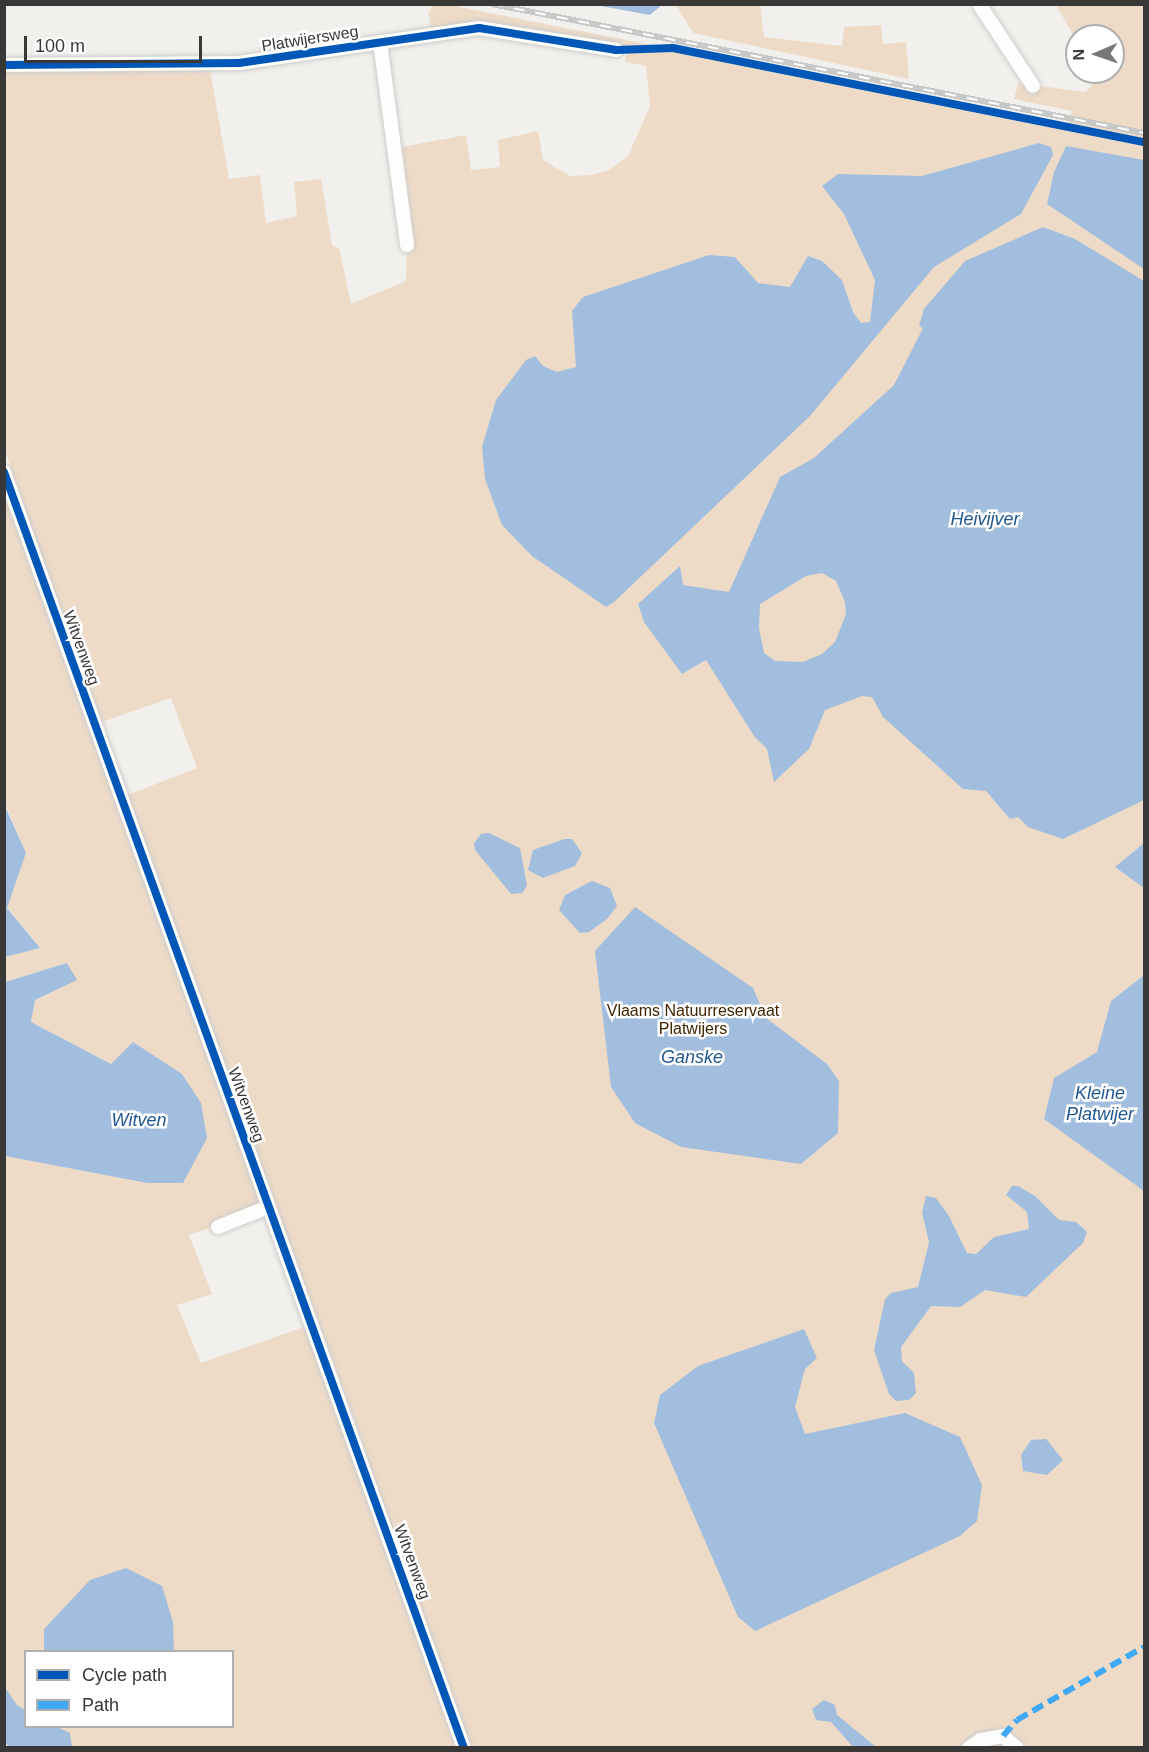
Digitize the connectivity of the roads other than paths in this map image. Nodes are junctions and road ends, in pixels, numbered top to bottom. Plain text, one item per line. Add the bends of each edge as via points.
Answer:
1 (979, 4) edge
2 (380, 42) junction
3 (616, 50) dead end
4 (4, 64) edge
5 (1033, 86) dead end
6 (407, 245) dead end
7 (4, 472) edge
8 (268, 1207) junction
9 (218, 1227) dead end
10 (464, 1748) edge
11 (969, 1748) edge
12 (1017, 1748) edge

1 - 5 street
2 - 3 street, Platwijersweg via 479,28
2 - 4 street, Platwijersweg via 228,64
2 - 6 street, Platwijersweg
7 - 8 street, Witvenweg
8 - 9 street
8 - 10 street, Witvenweg
11 - 12 street via 981,1740 1003,1736

